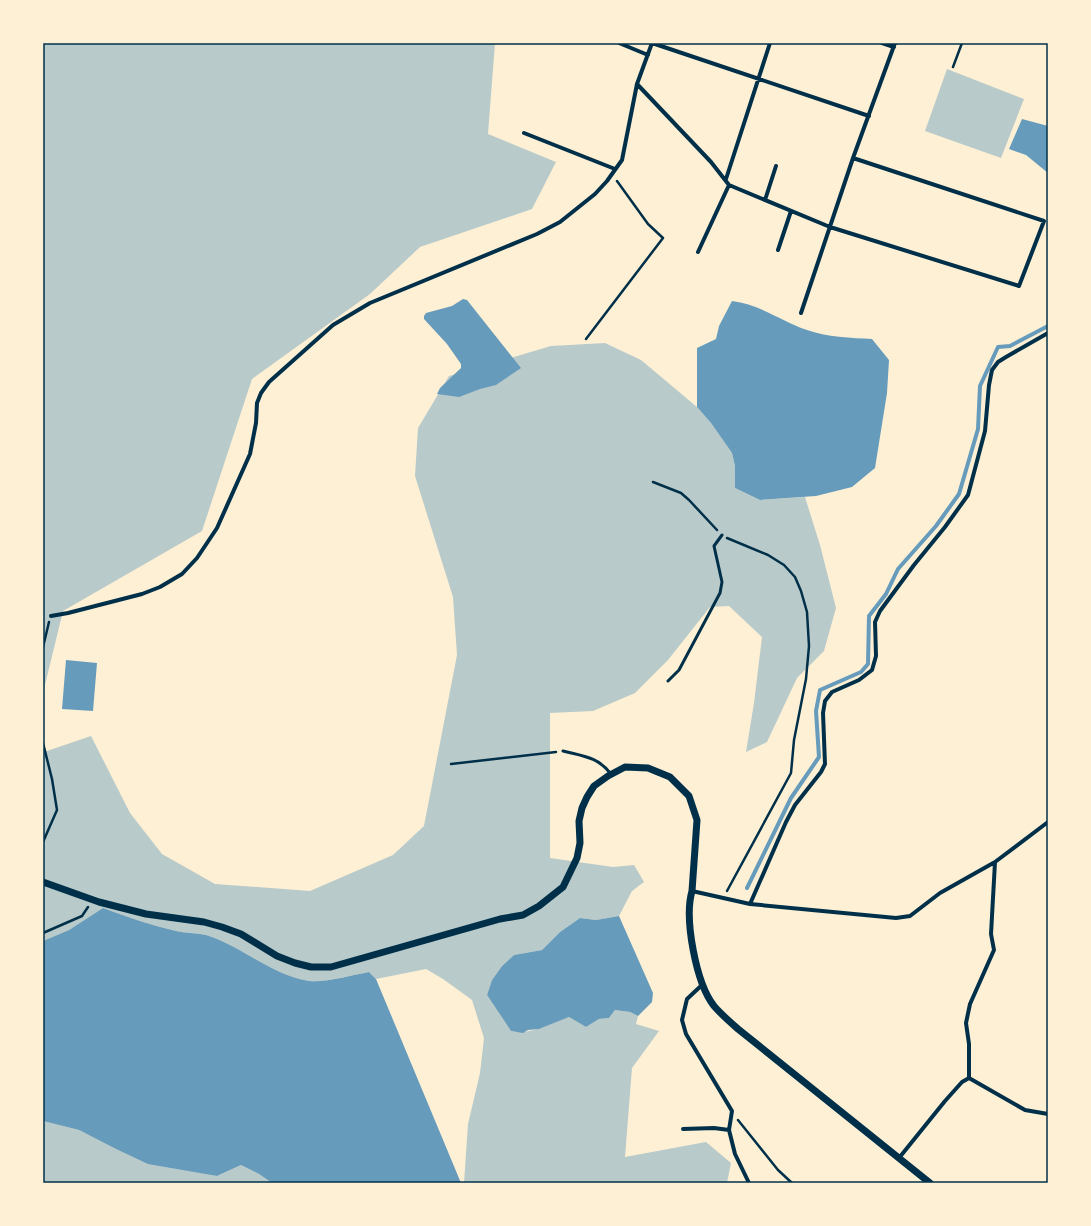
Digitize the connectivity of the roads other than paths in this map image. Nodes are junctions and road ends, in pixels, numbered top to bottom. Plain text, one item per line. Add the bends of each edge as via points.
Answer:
1 (619, 43) edge
2 (652, 43) edge
3 (770, 43) edge
4 (882, 43) edge
5 (895, 45) edge
6 (648, 55) junction
7 (759, 79) junction
8 (637, 84) junction
9 (869, 116) junction
10 (524, 133) dead end
11 (853, 158) junction
12 (776, 166) dead end
13 (615, 169) junction
14 (726, 179) junction
15 (730, 185) junction
16 (765, 200) junction
17 (791, 211) junction
18 (830, 227) junction
19 (778, 250) dead end
20 (698, 252) dead end
21 (801, 313) dead end
22 (1048, 333) edge
23 (722, 534) road end
24 (51, 616) road end
25 (668, 681) dead end
26 (563, 751) road end
27 (611, 774) junction
28 (1048, 822) edge
29 (995, 862) junction
30 (43, 882) edge
31 (692, 892) junction
32 (750, 904) junction
33 (703, 984) junction
34 (969, 1078) junction
35 (1048, 1114) edge
36 (683, 1129) dead end
37 (729, 1130) junction
38 (900, 1158) junction
39 (749, 1183) edge
40 (930, 1183) edge

1 - 6 street
2 - 6 street
2 - 7 street
3 - 7 street
4 - 5 street
5 - 9 street
6 - 8 street
7 - 9 street
7 - 14 street
8 - 13 street via 622,160
8 - 14 street
9 - 11 street
10 - 13 street
11 - 18 street
11 - 18 street via 1044,221 1019,286
12 - 16 street
13 - 24 street via 608,181 595,194 560,222 537,234 370,303 333,325 269,382 261,393 257,403 250,454 217,528 197,558 182,574 160,587 128,598
14 - 15 street
15 - 16 street
15 - 20 street
16 - 17 street
17 - 18 street
17 - 19 street
18 - 21 street
22 - 32 street via 998,362 992,370 986,431 968,495 880,611 875,622 876,656 872,670 859,680 832,692 825,702 825,764 789,816
23 - 25 lane via 714,546 722,582 720,593 679,670
26 - 27 lane via 597,760
27 - 30 street via 594,786 582,808 577,858 563,887 539,906 523,915 500,919 331,967 295,964 241,934 222,927 146,914 92,900
27 - 31 street via 625,767 648,768 670,777 689,796 697,820
28 - 29 street
29 - 32 street via 940,893 910,916 896,918
29 - 34 street via 991,934 994,950 970,1004 966,1023
31 - 32 street
31 - 33 street via 689,902 691,942
33 - 37 street via 687,999 682,1020 686,1034 732,1111
33 - 38 street via 714,1006 738,1029
34 - 35 street via 1025,1110
34 - 38 street via 945,1101
36 - 37 street
37 - 39 street via 735,1154
38 - 40 street

